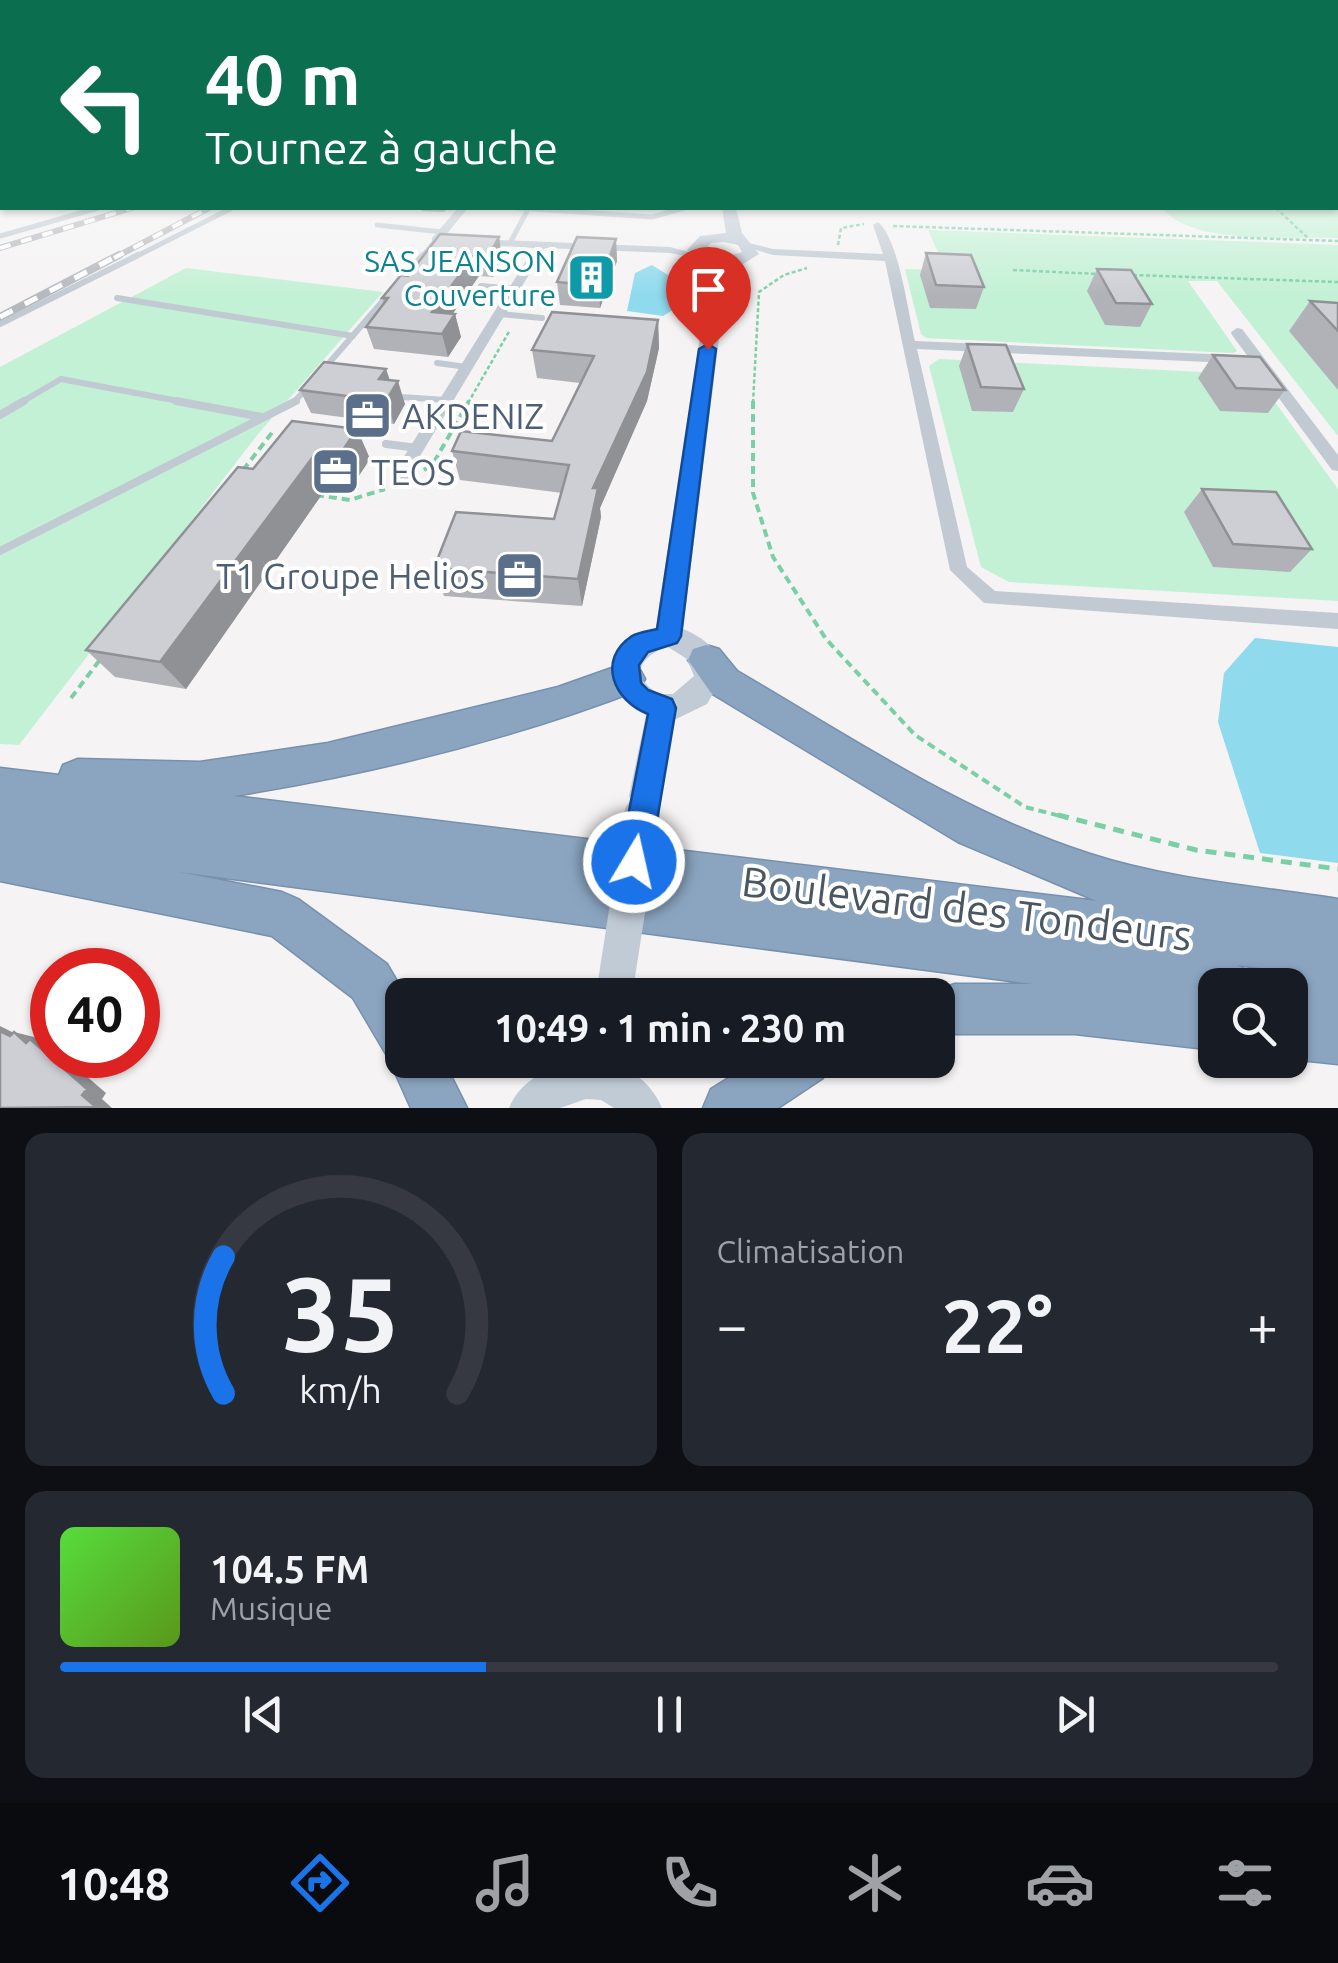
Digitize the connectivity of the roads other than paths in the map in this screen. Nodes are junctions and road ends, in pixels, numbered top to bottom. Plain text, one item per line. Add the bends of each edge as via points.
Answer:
1 (91, 210) edge
2 (228, 210) edge
3 (460, 210) edge
4 (522, 210) edge
5 (677, 210) edge
6 (728, 210) edge
7 (729, 210) edge
8 (526, 212) junction
9 (378, 225) dead end
10 (878, 225) road end
11 (0, 236) edge
12 (439, 236) junction
13 (510, 243) junction
14 (541, 244) junction
15 (704, 250) junction
16 (743, 252) junction
17 (890, 258) junction
18 (482, 286) dead end
19 (514, 289) junction
20 (716, 290) junction
21 (117, 298) dead end
22 (499, 314) junction
23 (542, 318) dead end
24 (0, 324) edge
25 (1237, 332) dead end
26 (353, 336) junction
27 (908, 345) junction
28 (1254, 360) junction
29 (437, 363) dead end
30 (467, 367) junction
31 (402, 396) edge
32 (446, 400) junction
33 (0, 415) edge
34 (264, 417) junction
35 (386, 444) dead end
36 (418, 448) junction
37 (1338, 466) edge
38 (401, 484) road end
39 (0, 551) edge
40 (1338, 621) edge
41 (668, 636) junction
42 (706, 660) junction
43 (626, 679) junction
44 (662, 708) junction
45 (0, 777) edge
46 (0, 788) edge
47 (0, 828) edge
48 (0, 859) edge
49 (1338, 922) edge
50 (1338, 954) edge
51 (617, 978) edge
52 (1198, 981) edge
53 (1308, 996) edge
54 (1338, 1000) edge
55 (385, 1008) edge
56 (955, 1009) edge
57 (1198, 1023) edge
58 (1308, 1036) edge
59 (1338, 1040) edge
60 (424, 1078) edge
61 (570, 1078) edge
62 (609, 1078) edge
63 (776, 1078) edge
64 (440, 1108) edge
65 (530, 1108) edge
66 (641, 1108) edge
67 (730, 1108) edge

1 - 11 lane
2 - 24 lane
3 - 12 street
4 - 8 lane
5 - 8 lane via 652,217
6 - 15 street
7 - 16 street
8 - 13 lane
9 - 12 lane
10 - 17 street
12 - 13 street
12 - 26 lane
13 - 14 street
14 - 15 street
14 - 19 street
15 - 16 street
15 - 16 street
15 - 20 street
16 - 17 street
16 - 20 street
17 - 27 street
18 - 19 lane
19 - 22 street
20 - 41 street
21 - 26 lane
22 - 23 lane
22 - 30 street
25 - 28 street
26 - 34 lane via 295,402
27 - 28 street
27 - 40 street via 959,570 991,598
28 - 37 street
29 - 30 lane
30 - 32 street
31 - 32 lane
32 - 36 street
33 - 34 lane via 61,379
34 - 39 lane
35 - 36 lane
36 - 38 street
41 - 42 street via 694,645
41 - 43 street via 631,654
42 - 44 street via 700,694
42 - 49 highway via 724,682 908,790 1062,867 1129,886
43 - 44 street via 638,698
43 - 45 highway via 558,704 310,765 200,782
44 - 51 street, bridge
46 - 50 highway, Boulevard des Tondeurs
47 - 52 highway, Boulevard des Tondeurs
48 - 55 highway via 282,914 370,980
53 - 54 highway
56 - 57 highway via 1074,1009
58 - 59 highway
60 - 64 highway
61 - 65 street
62 - 66 street
63 - 67 highway

